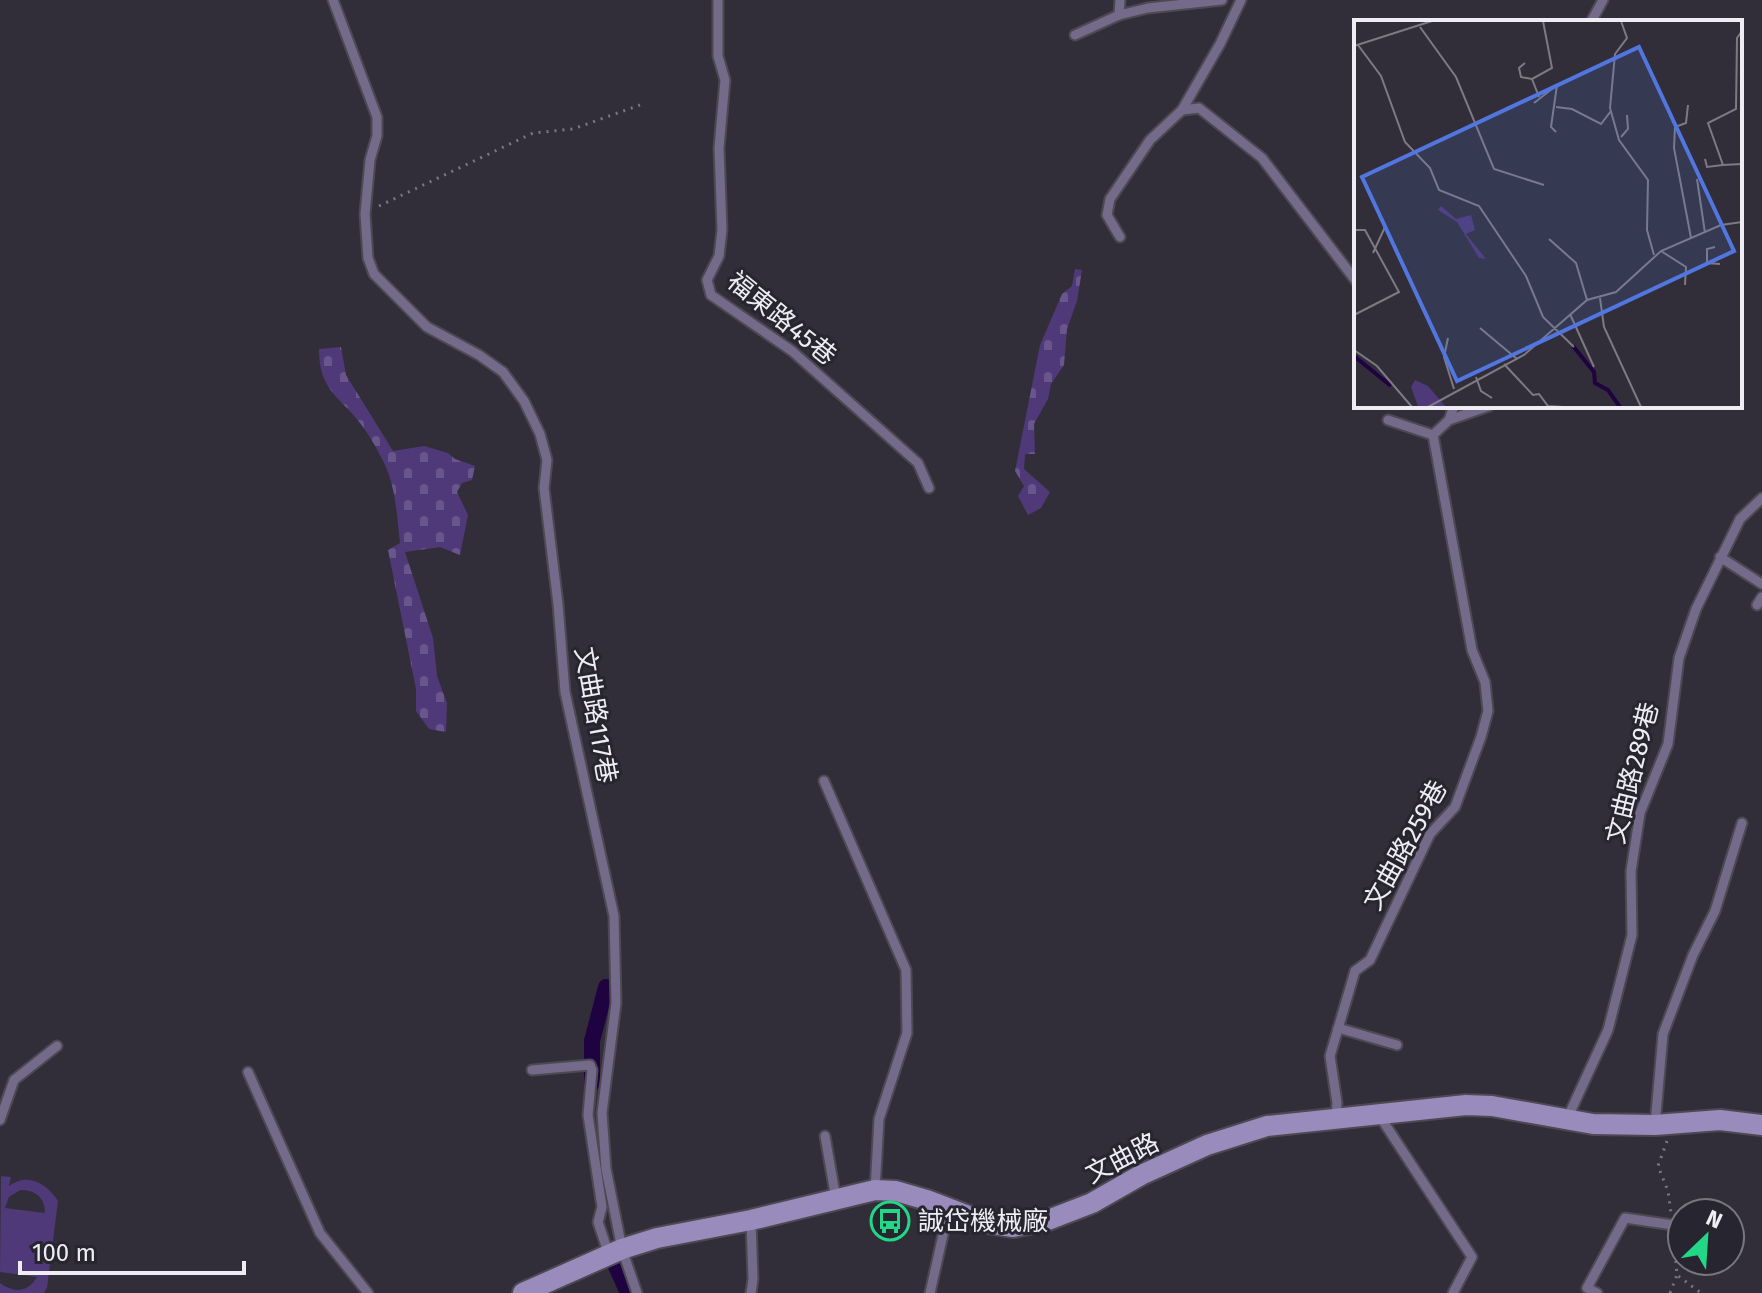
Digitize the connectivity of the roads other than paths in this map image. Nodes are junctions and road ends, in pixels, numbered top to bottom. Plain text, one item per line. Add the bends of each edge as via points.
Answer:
1 (333, 0) edge
2 (718, 0) edge
3 (1120, 0) edge
4 (1222, 0) edge
5 (1241, 0) edge
6 (1603, 0) edge
7 (1119, 15) junction
8 (1592, 20) edge
9 (1075, 35) dead end
10 (1182, 110) junction
11 (1120, 237) dead end
12 (1354, 278) edge
13 (1453, 408) edge
14 (1483, 408) edge
15 (1388, 420) dead end
16 (1449, 420) junction
17 (1433, 435) junction
18 (929, 488) dead end
19 (1762, 498) edge
20 (1720, 557) junction
21 (1762, 584) edge
22 (824, 781) dead end
23 (1742, 823) dead end
24 (1338, 1028) junction
25 (1397, 1045) dead end
26 (57, 1046) dead end
27 (532, 1070) dead end
28 (248, 1072) dead end
29 (1378, 1112) junction
30 (1336, 1117) junction
31 (1567, 1119) junction
32 (0, 1120) edge
33 (1655, 1125) junction
34 (1762, 1125) edge
35 (825, 1136) dead end
36 (875, 1190) junction
37 (836, 1199) junction
38 (949, 1208) junction
39 (751, 1220) junction
40 (1666, 1224) edge
41 (616, 1252) junction
42 (368, 1293) edge
43 (523, 1293) edge
44 (637, 1293) edge
45 (751, 1293) edge
46 (930, 1293) edge
47 (1453, 1293) edge
48 (1597, 1293) edge

1 - 41 lane, 文曲路117巷 via 377,117 365,214 374,274 427,327 503,372 524,401 547,460 544,488 565,692 614,916 616,1003 602,1113
2 - 18 lane, 福東路45巷 via 718,56 725,80 719,148 722,230 719,256 707,280 711,295 792,351 918,463
3 - 7 lane
4 - 7 lane
5 - 10 lane
6 - 8 lane
7 - 9 lane
10 - 11 lane via 1150,140 1110,199 1107,215
10 - 12 lane via 1199,108 1262,158
13 - 16 lane
14 - 16 lane
15 - 17 lane
16 - 17 lane
17 - 24 lane, 文曲路259巷 via 1488,711 1455,807 1430,834 1370,960 1355,971
19 - 20 lane, 文曲路289巷 via 1740,519
20 - 21 lane
20 - 31 lane, 文曲路289巷 via 1679,658 1668,744 1640,813 1631,871 1632,935 1608,1030
22 - 36 lane via 906,970 907,1033 879,1119
23 - 33 lane via 1715,911 1663,1034
24 - 25 lane
24 - 30 lane, 文曲路259巷 via 1330,1056
26 - 32 lane via 14,1080
27 - 41 lane via 590,1065 588,1115 602,1207 598,1222
28 - 42 lane via 320,1233
29 - 30 street, 文曲路
29 - 31 street, 文曲路 via 1466,1105
29 - 47 lane via 1472,1257
30 - 38 street, 文曲路 via 1267,1126 1207,1145 1048,1220 1013,1227
31 - 33 street, 文曲路
33 - 34 street, 文曲路 via 1720,1120
35 - 37 lane
36 - 37 street, 文曲路
36 - 38 street, 文曲路
37 - 39 street, 文曲路
38 - 46 lane
39 - 41 street, 文曲路 via 657,1238
39 - 45 lane
40 - 48 lane via 1625,1218 1587,1288
41 - 43 street, 文曲路
41 - 44 lane

